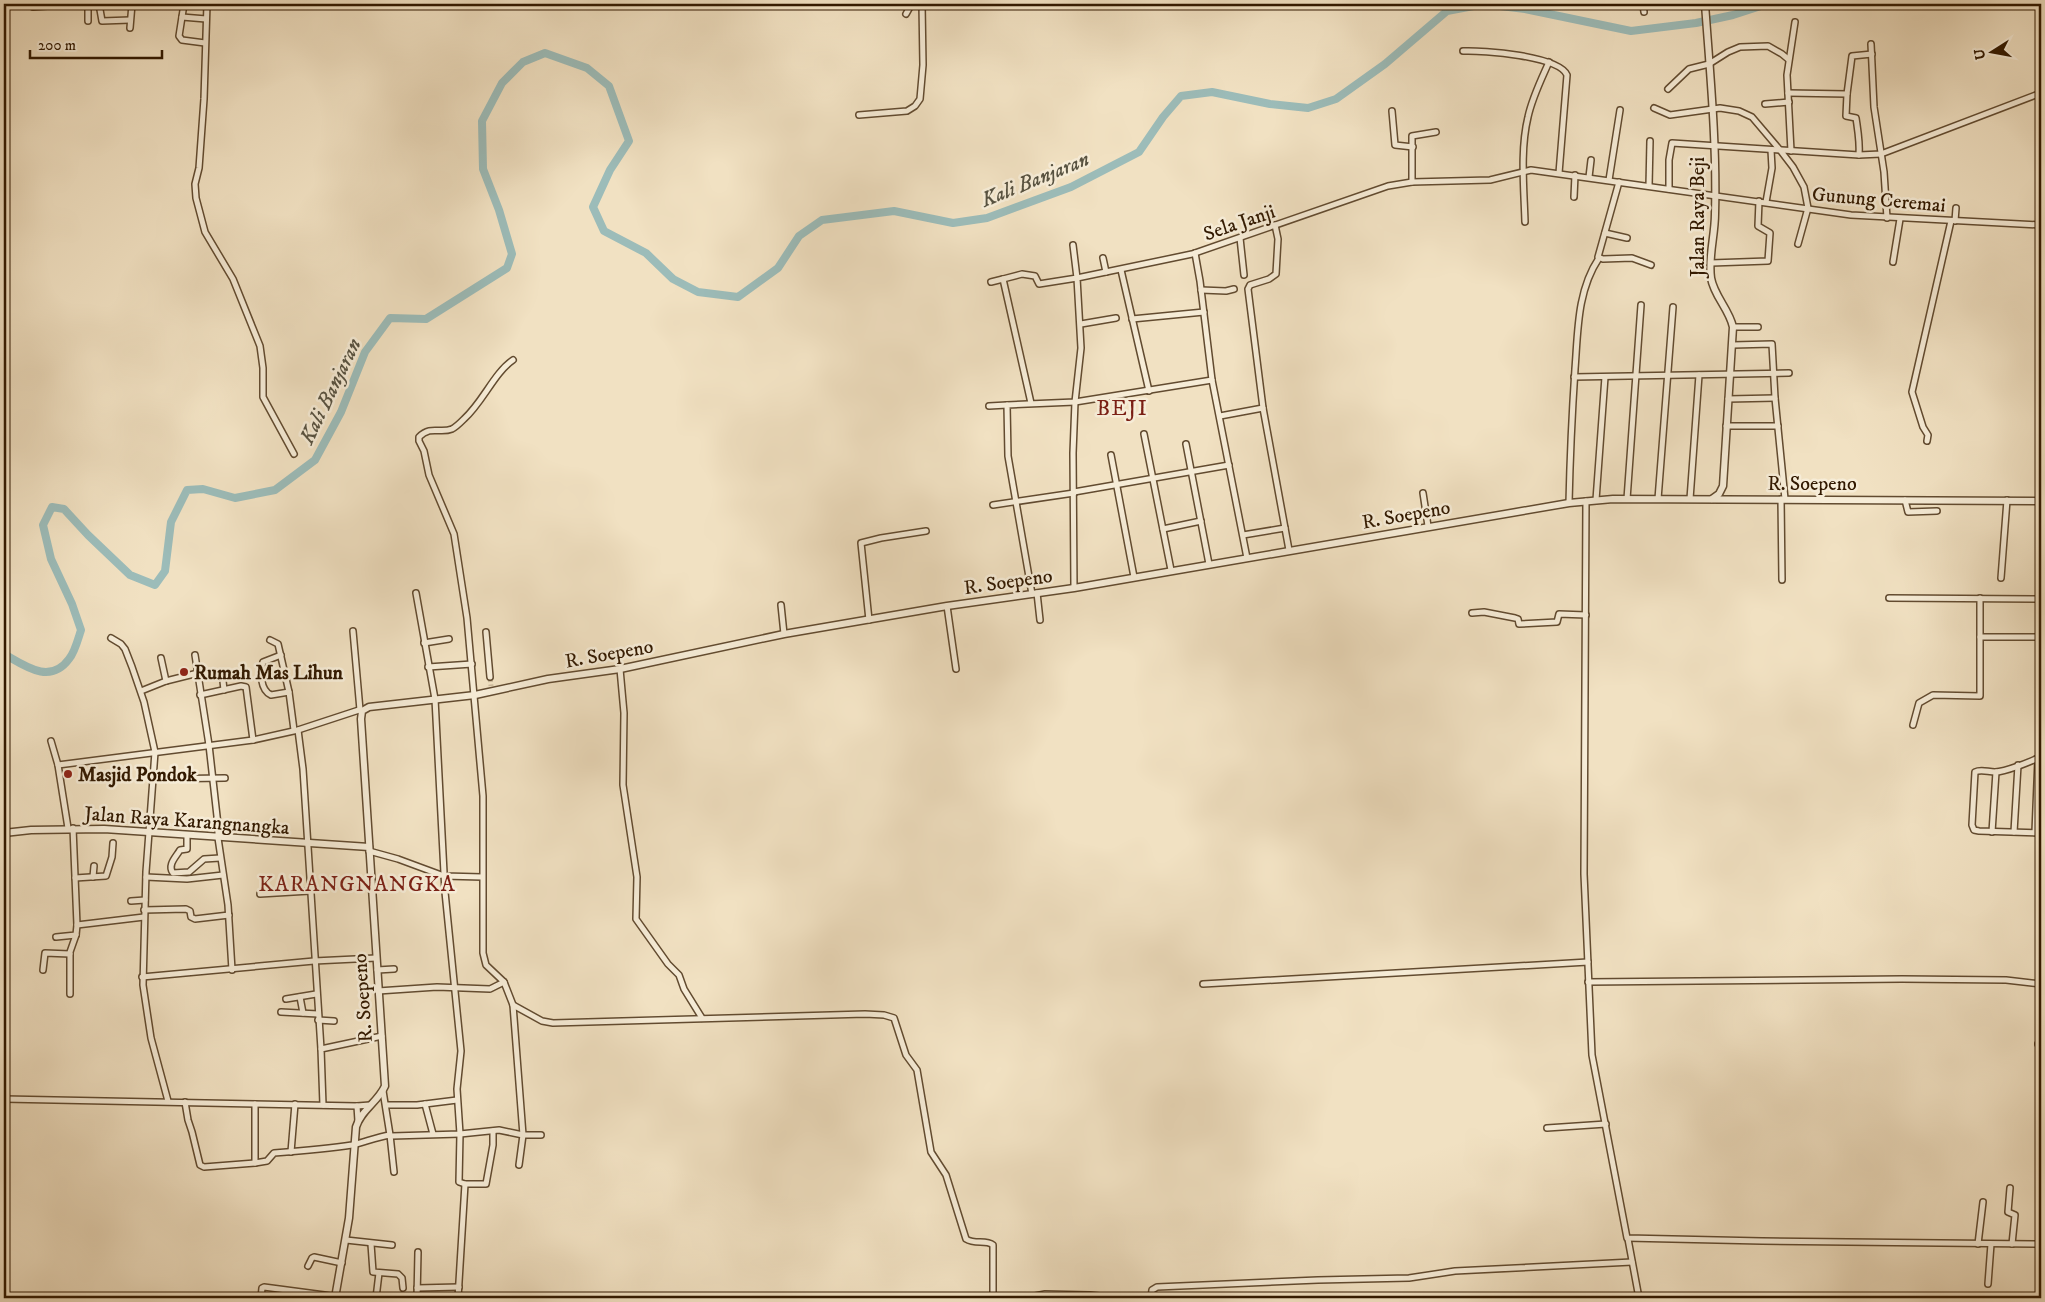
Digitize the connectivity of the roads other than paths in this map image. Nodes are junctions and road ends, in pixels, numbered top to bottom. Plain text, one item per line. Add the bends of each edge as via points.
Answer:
1 (76, 4) edge
2 (88, 4) edge
3 (99, 4) edge
4 (132, 4) edge
5 (184, 4) edge
6 (196, 4) edge
7 (206, 4) edge
8 (922, 4) edge
9 (1643, 4) edge
10 (1704, 4) edge
11 (33, 7) dead end
12 (1644, 12) dead end
13 (906, 14) dead end
14 (182, 17) junction
15 (206, 19) junction
16 (130, 20) junction
17 (88, 21) dead end
18 (1795, 22) dead end
19 (130, 28) dead end
20 (205, 44) junction
21 (1871, 44) dead end
22 (1463, 50) dead end
23 (1872, 54) junction
24 (1788, 59) junction
25 (1549, 62) junction
26 (1709, 64) junction
27 (1668, 89) dead end
28 (1788, 93) junction
29 (2041, 93) edge
30 (1847, 94) junction
31 (1789, 102) junction
32 (1765, 104) dead end
33 (1654, 108) dead end
34 (1713, 108) junction
35 (1620, 110) dead end
36 (1392, 111) dead end
37 (859, 116) dead end
38 (1436, 132) dead end
39 (1650, 140) dead end
40 (1714, 145) junction
41 (1413, 147) junction
42 (1777, 150) junction
43 (1791, 152) junction
44 (1882, 154) junction
45 (1859, 155) junction
46 (1591, 160) dead end
47 (1524, 171) junction
48 (1559, 173) junction
49 (1575, 175) junction
50 (1589, 177) junction
51 (1609, 180) junction
52 (1412, 182) junction
53 (1619, 182) junction
54 (1649, 186) junction
55 (1669, 189) junction
56 (1715, 195) junction
57 (1574, 196) dead end
58 (1759, 201) junction
59 (1766, 202) junction
60 (1808, 208) junction
61 (1956, 208) dead end
62 (1887, 218) junction
63 (1900, 219) junction
64 (1953, 221) junction
65 (1525, 222) dead end
66 (2041, 224) edge
67 (1276, 225) junction
68 (1605, 233) junction
69 (1240, 238) junction
70 (1626, 238) dead end
71 (1798, 244) dead end
72 (1073, 245) dead end
73 (1195, 253) junction
74 (1104, 258) dead end
75 (1599, 258) junction
76 (1893, 262) dead end
77 (1711, 263) junction
78 (1651, 265) dead end
79 (1121, 270) junction
80 (1106, 272) junction
81 (1244, 275) dead end
82 (1077, 278) junction
83 (1003, 279) junction
84 (991, 282) dead end
85 (1234, 289) dead end
86 (1201, 290) junction
87 (1641, 305) dead end
88 (1673, 306) dead end
89 (1204, 312) junction
90 (1116, 318) dead end
91 (1132, 319) junction
92 (1081, 324) junction
93 (1733, 327) junction
94 (1758, 327) dead end
95 (1732, 345) junction
96 (513, 360) dead end
97 (1774, 372) junction
98 (1731, 373) junction
99 (1789, 373) dead end
100 (1667, 375) junction
101 (1699, 375) junction
102 (1636, 376) junction
103 (1574, 377) junction
104 (1605, 377) junction
105 (1212, 380) junction
106 (1149, 390) junction
107 (1775, 398) junction
108 (1728, 399) junction
109 (1075, 402) junction
110 (1031, 403) junction
111 (1006, 405) junction
112 (989, 406) dead end
113 (1263, 408) junction
114 (1220, 416) junction
115 (1726, 426) junction
116 (1778, 426) junction
117 (1144, 434) dead end
118 (1927, 441) dead end
119 (1186, 444) dead end
120 (294, 454) dead end
121 (1110, 455) dead end
122 (1229, 465) junction
123 (1191, 471) junction
124 (1154, 479) junction
125 (1116, 484) junction
126 (1723, 486) junction
127 (1074, 492) junction
128 (1423, 493) dead end
129 (1627, 499) junction
130 (1658, 499) junction
131 (1690, 499) junction
132 (1712, 499) junction
133 (1735, 499) junction
134 (1783, 499) junction
135 (1596, 500) junction
136 (1905, 500) junction
137 (2007, 500) junction
138 (1586, 501) junction
139 (2041, 501) edge
140 (1017, 502) junction
141 (1569, 503) junction
142 (993, 505) dead end
143 (1937, 512) dead end
144 (1201, 521) junction
145 (1428, 526) junction
146 (1285, 528) junction
147 (1163, 529) junction
148 (926, 531) dead end
149 (1243, 535) junction
150 (1289, 550) junction
151 (1247, 558) junction
152 (1209, 564) junction
153 (1172, 570) junction
154 (1134, 577) junction
155 (2001, 578) dead end
156 (1782, 580) dead end
157 (1074, 588) junction
158 (416, 593) dead end
159 (1034, 594) junction
160 (1889, 598) dead end
161 (1980, 598) junction
162 (2041, 600) edge
163 (781, 606) dead end
164 (947, 606) junction
165 (1472, 613) dead end
166 (1586, 615) junction
167 (869, 620) junction
168 (1040, 620) dead end
169 (353, 631) dead end
170 (486, 632) dead end
171 (784, 634) junction
172 (1980, 637) junction
173 (2041, 637) edge
174 (111, 638) dead end
175 (450, 639) dead end
176 (270, 640) dead end
177 (424, 643) junction
178 (195, 655) dead end
179 (281, 655) junction
180 (161, 658) dead end
181 (472, 664) junction
182 (428, 667) junction
183 (620, 669) junction
184 (956, 669) dead end
185 (222, 672) dead end
186 (198, 673) junction
187 (490, 677) tunnel mouth
188 (166, 681) junction
189 (224, 690) junction
190 (141, 691) junction
191 (289, 692) junction
192 (200, 695) junction
193 (475, 695) junction
194 (435, 699) junction
195 (361, 710) junction
196 (1913, 725) dead end
197 (296, 730) junction
198 (253, 740) junction
199 (51, 741) dead end
200 (210, 745) junction
201 (155, 752) junction
202 (2040, 757) edge
203 (58, 765) junction
204 (2018, 765) junction
205 (1996, 772) junction
206 (226, 778) dead end
207 (152, 779) junction
208 (213, 779) junction
209 (71, 828) junction
210 (150, 832) junction
211 (1992, 832) junction
212 (2014, 832) junction
213 (2035, 832) junction
214 (2041, 832) edge
215 (4, 834) edge
216 (187, 835) junction
217 (218, 838) junction
218 (113, 843) dead end
219 (307, 844) junction
220 (369, 849) junction
221 (220, 858) junction
222 (94, 866) dead end
223 (223, 875) junction
224 (444, 876) junction
225 (94, 877) junction
226 (146, 877) junction
227 (482, 877) junction
228 (75, 878) junction
229 (310, 891) junction
230 (260, 894) dead end
231 (131, 900) dead end
232 (145, 900) junction
233 (144, 910) junction
234 (229, 915) junction
235 (144, 917) junction
236 (77, 925) junction
237 (76, 935) junction
238 (56, 937) dead end
239 (70, 954) junction
240 (376, 958) junction
241 (314, 962) junction
242 (1588, 962) junction
243 (43, 970) dead end
244 (232, 970) junction
245 (377, 970) junction
246 (394, 970) dead end
247 (142, 977) junction
248 (504, 982) junction
249 (1588, 982) junction
250 (1203, 984) dead end
251 (2041, 984) edge
252 (454, 987) junction
253 (378, 991) junction
254 (70, 994) dead end
255 (316, 994) junction
256 (300, 997) junction
257 (286, 1000) dead end
258 (513, 1005) junction
259 (282, 1012) dead end
260 (303, 1013) junction
261 (318, 1017) junction
262 (702, 1018) junction
263 (334, 1021) dead end
264 (382, 1036) junction
265 (321, 1049) junction
266 (383, 1091) junction
267 (4, 1099) edge
268 (457, 1100) junction
269 (168, 1101) junction
270 (185, 1102) junction
271 (255, 1104) junction
272 (295, 1104) junction
273 (425, 1104) junction
274 (323, 1105) junction
275 (370, 1105) junction
276 (386, 1105) junction
277 (356, 1106) junction
278 (358, 1121) junction
279 (1606, 1124) junction
280 (1547, 1128) dead end
281 (493, 1131) junction
282 (433, 1134) junction
283 (460, 1134) junction
284 (390, 1135) junction
285 (523, 1135) junction
286 (541, 1135) dead end
287 (354, 1145) junction
288 (291, 1152) junction
289 (255, 1163) junction
290 (519, 1165) dead end
291 (394, 1172) dead end
292 (465, 1184) junction
293 (2010, 1188) dead end
294 (1983, 1202) dead end
295 (1628, 1239) junction
296 (346, 1240) junction
297 (370, 1244) junction
298 (1978, 1244) junction
299 (1991, 1244) junction
300 (2012, 1244) junction
301 (2041, 1244) edge
302 (392, 1245) dead end
303 (418, 1252) dead end
304 (1632, 1262) junction
305 (342, 1263) junction
306 (308, 1266) dead end
307 (379, 1273) junction
308 (1988, 1284) dead end
309 (459, 1287) junction
310 (403, 1288) dead end
311 (417, 1288) junction
312 (336, 1297) edge
313 (261, 1298) edge
314 (346, 1298) edge
315 (376, 1298) edge
316 (416, 1298) edge
317 (458, 1298) edge
318 (1007, 1298) edge
319 (1025, 1298) edge
320 (1119, 1298) edge
321 (1151, 1298) edge
322 (1639, 1298) edge

1 - 11 street
2 - 17 street
3 - 16 street via 102,21
4 - 16 street
5 - 6 street
5 - 14 street
7 - 15 street
8 - 13 street via 911,5
8 - 37 street via 920,99 907,111
9 - 12 street
10 - 26 street, Jalan Raya Beji
14 - 15 street
14 - 20 street via 180,38
15 - 20 street
16 - 19 street
18 - 24 street
20 - 120 street via 196,201 205,232 233,279 260,346 263,397
21 - 23 street
22 - 25 street via 1514,54
23 - 30 street via 1852,56
23 - 44 street via 1874,107
24 - 26 street via 1768,46 1750,46 1733,50
24 - 28 street
25 - 47 street via 1527,119
25 - 48 street via 1566,71 1567,75
26 - 27 street via 1689,69
26 - 34 street, Jalan Raya Beji
28 - 30 street
28 - 31 street
29 - 44 street
30 - 45 street via 1846,116 1856,118
31 - 32 street
31 - 43 street
33 - 34 street via 1670,115
34 - 40 street, Jalan Raya Beji
34 - 42 street via 1747,114
35 - 51 street
36 - 41 street via 1395,145
38 - 41 street via 1412,136
39 - 54 street
40 - 42 street
40 - 55 street via 1670,144
40 - 56 street, Jalan Raya Beji
41 - 52 street
42 - 43 street
42 - 59 street
42 - 60 street via 1800,178
43 - 45 street
44 - 45 street
44 - 62 street
46 - 50 street
47 - 48 street, Sela Janji
47 - 52 street, Sela Janji via 1475,182
47 - 65 street
48 - 49 street, Sela Janji
49 - 50 street, Sela Janji
49 - 57 street
50 - 51 street, Sela Janji
51 - 53 street, Sela Janji
52 - 67 street, Sela Janji via 1370,191
53 - 54 street, Sela Janji
53 - 68 street
54 - 55 street, Sela Janji
55 - 56 street, Sela Janji
56 - 58 street, Gunung Ceremai
56 - 77 street, Jalan Raya Beji
58 - 59 street, Gunung Ceremai
58 - 77 street via 1758,225 1770,233 1768,261
59 - 60 street, Gunung Ceremai
60 - 62 street, Gunung Ceremai
60 - 71 street
61 - 64 street
62 - 63 street, Gunung Ceremai
63 - 64 street, Gunung Ceremai
63 - 76 street
64 - 66 street, Gunung Ceremai
64 - 118 street via 1912,392 1928,435
67 - 69 street, Sela Janji
67 - 113 street via 1276,274 1250,285 1248,289
68 - 70 street
68 - 75 street
69 - 73 street, Sela Janji
69 - 81 street
72 - 82 street
73 - 79 street, Sela Janji
73 - 86 street
74 - 80 street
75 - 78 street via 1632,258
75 - 103 street via 1592,268 1584,294 1576,333
77 - 93 street, Jalan Raya Beji via 1714,288
79 - 80 street, Sela Janji
79 - 91 street
80 - 82 street, Sela Janji
82 - 83 street, Sela Janji via 1039,284 1036,276 1026,274
82 - 92 street
83 - 84 street
83 - 110 street
85 - 86 street
86 - 89 street
87 - 102 street
88 - 100 street
89 - 91 street
89 - 105 street
90 - 92 street
91 - 106 street
92 - 109 street
93 - 94 street
93 - 95 street, Jalan Raya Beji
95 - 97 street via 1772,344
95 - 98 street, Jalan Raya Beji
96 - 181 street via 506,364 482,399 452,429 434,429 419,437 429,475 454,534
97 - 98 street
97 - 99 street
97 - 107 street
98 - 101 street
98 - 108 street, Jalan Raya Beji
100 - 101 street
100 - 102 street
100 - 130 street
101 - 131 street
102 - 104 street
102 - 129 street
103 - 104 street
103 - 141 street
104 - 135 street
105 - 106 street
105 - 114 street
106 - 109 street
107 - 108 street
107 - 116 street
108 - 115 street, Jalan Raya Beji
109 - 110 street
109 - 127 street
110 - 111 street
111 - 112 street
111 - 140 street via 1008,456
113 - 114 street
113 - 146 street
114 - 122 street
115 - 116 street
115 - 126 street, Jalan Raya Beji
116 - 134 street
117 - 124 street
119 - 123 street
121 - 125 street
122 - 123 street
122 - 149 street
123 - 124 street
123 - 144 street
124 - 125 street
124 - 147 street
125 - 127 street
125 - 154 street
126 - 132 street
126 - 133 street
127 - 140 street
127 - 157 street
128 - 145 street
129 - 130 street, R. Soepeno
129 - 135 street, R. Soepeno
130 - 131 street, R. Soepeno
131 - 132 street, R. Soepeno
132 - 133 street, R. Soepeno
133 - 134 street, R. Soepeno
134 - 136 street, R. Soepeno
134 - 156 street
135 - 138 street, R. Soepeno
136 - 137 street, R. Soepeno
136 - 143 street via 1908,512
137 - 139 street, R. Soepeno
137 - 155 street
138 - 141 street, R. Soepeno
138 - 166 street
140 - 142 street
140 - 159 street
141 - 145 street, R. Soepeno
144 - 147 street
144 - 152 street
145 - 150 street, R. Soepeno
146 - 149 street
146 - 150 street
147 - 153 street
148 - 167 street via 861,543
149 - 151 street
150 - 151 street, R. Soepeno
151 - 152 street, R. Soepeno
152 - 153 street, R. Soepeno
153 - 154 street, R. Soepeno
154 - 157 street, R. Soepeno
157 - 159 street, R. Soepeno
158 - 177 street
159 - 164 street, R. Soepeno
159 - 168 street
160 - 161 street
161 - 162 street
161 - 172 street
163 - 171 street
164 - 167 street, R. Soepeno
164 - 184 street
165 - 166 street via 1515,618 1519,624 1557,622 1559,614
166 - 242 street via 1584,821
167 - 171 street, R. Soepeno
169 - 195 street
170 - 187 street
171 - 183 street, R. Soepeno
172 - 173 street
172 - 196 street via 1980,696 1931,695 1918,702
174 - 190 street via 125,650
175 - 177 street
176 - 179 street via 278,644
177 - 182 street
178 - 186 street
179 - 191 street
179 - 191 street via 263,662 262,682 271,695
180 - 188 street
181 - 182 street
181 - 193 street
182 - 194 street
183 - 193 street, R. Soepeno via 492,689
183 - 262 street via 624,713 623,785 637,877 636,919 679,975
185 - 189 street
186 - 188 street
186 - 192 street
188 - 190 street
189 - 192 street
189 - 198 street via 246,688
190 - 201 street
191 - 197 street
192 - 200 street
193 - 194 street, R. Soepeno
193 - 227 street via 483,796
194 - 195 street, R. Soepeno
194 - 224 street
195 - 197 street
195 - 220 street, R. Soepeno
197 - 198 street
197 - 219 street via 303,769
198 - 200 street
199 - 203 street
200 - 201 street
200 - 208 street
201 - 203 street
201 - 207 street
202 - 204 street
202 - 213 street
203 - 209 street
204 - 205 street
204 - 212 street
205 - 211 street
205 - 211 street via 1980,770 1974,775 1972,828
206 - 208 street
207 - 208 street
207 - 210 street
208 - 217 street
209 - 210 street, Jalan Raya Karangnangka
209 - 215 street, Jalan Raya Karangnangka
209 - 228 street
210 - 216 street, Jalan Raya Karangnangka
210 - 226 street
211 - 212 street
212 - 213 street
213 - 214 street
216 - 217 street, Jalan Raya Karangnangka
216 - 221 street via 186,849 180,850 171,864 174,873 189,872 204,859
217 - 219 street, Jalan Raya Karangnangka
217 - 221 street
218 - 225 street via 106,876
219 - 220 street, Jalan Raya Karangnangka
219 - 229 street
220 - 224 street
220 - 240 street, R. Soepeno
221 - 223 street
222 - 225 street
223 - 226 street via 187,879
223 - 234 street
224 - 227 street
224 - 252 street
225 - 228 street
226 - 232 street
227 - 248 street via 484,960
228 - 236 street
229 - 230 street
229 - 241 street
231 - 232 street
232 - 233 street
233 - 234 street via 186,908 195,919
233 - 235 street
234 - 244 street
235 - 236 street
235 - 247 street
236 - 237 street
237 - 238 street
237 - 239 street
239 - 243 street via 45,953
239 - 254 street
240 - 241 street
240 - 245 street, R. Soepeno
241 - 244 street
241 - 255 street
242 - 249 street
242 - 250 street
244 - 247 street
245 - 246 street
245 - 253 street, R. Soepeno
247 - 269 street via 152,1038
248 - 252 street via 493,988
248 - 258 street
249 - 251 street via 1902,979 2006,980
249 - 279 street via 1592,1055
252 - 253 street
252 - 268 street via 461,1051
253 - 264 street, R. Soepeno
255 - 256 street
255 - 261 street
256 - 257 street
256 - 260 street
258 - 262 street via 542,1022 554,1023
258 - 285 street
259 - 260 street
260 - 261 street
261 - 263 street
261 - 265 street
262 - 318 street via 865,1014 894,1018 906,1055 917,1070 932,1152 946,1175 966,1239 993,1245 993,1293 997,1298
264 - 265 street
264 - 266 street, R. Soepeno
265 - 274 street
266 - 275 street
266 - 276 street
267 - 269 street
268 - 273 street
268 - 283 street
269 - 270 street
270 - 271 street
270 - 289 street via 200,1165
271 - 272 street
271 - 289 street
272 - 274 street
272 - 288 street
273 - 276 street
273 - 282 street
274 - 277 street
275 - 277 street
275 - 278 street
276 - 284 street
277 - 278 street
278 - 287 street
279 - 280 street
279 - 295 street
281 - 283 street
281 - 285 street
281 - 292 street via 486,1184
282 - 283 street
282 - 284 street
283 - 292 street via 458,1181
284 - 287 street
284 - 291 street
285 - 286 street
285 - 290 street
287 - 288 street
287 - 296 street
288 - 289 street via 274,1153 267,1161
292 - 309 street
293 - 300 street via 2008,1212 2014,1215
294 - 298 street
295 - 298 street
295 - 304 street
296 - 297 street
296 - 305 street
297 - 302 street
297 - 307 street via 372,1271
298 - 299 street
299 - 300 street
299 - 308 street
300 - 301 street
303 - 311 street
304 - 321 street via 1455,1271 1409,1278 1157,1287 1152,1290
304 - 322 street
305 - 306 street via 314,1257
305 - 312 street
307 - 310 street via 398,1274
307 - 315 street
309 - 311 street
309 - 317 street
311 - 316 street
312 - 313 street via 264,1287
312 - 314 street
319 - 320 street via 1045,1294

